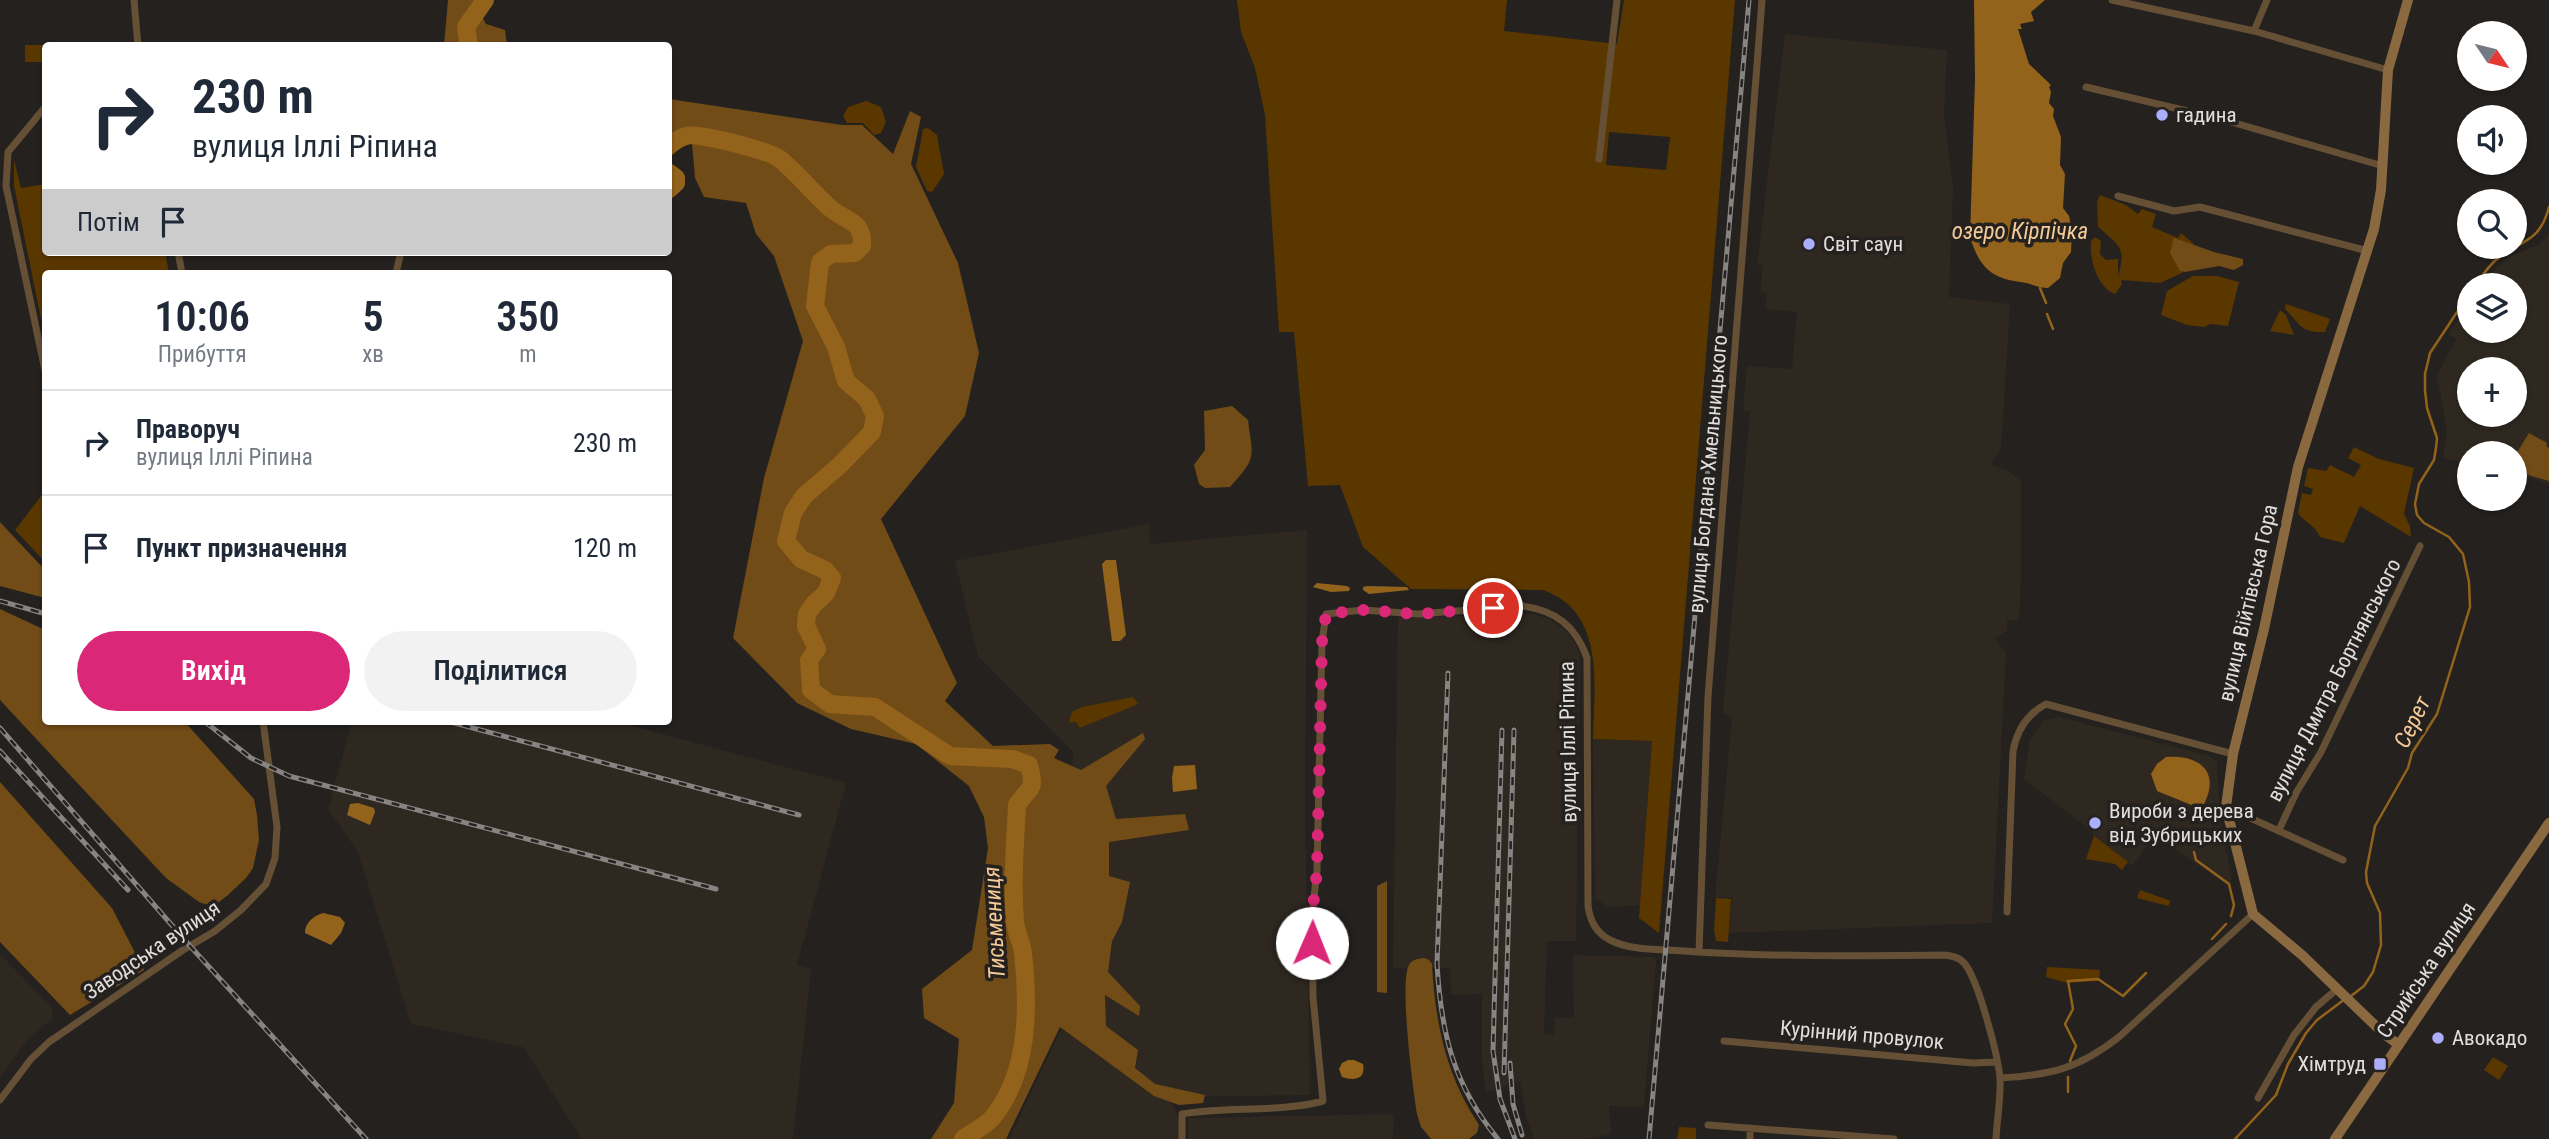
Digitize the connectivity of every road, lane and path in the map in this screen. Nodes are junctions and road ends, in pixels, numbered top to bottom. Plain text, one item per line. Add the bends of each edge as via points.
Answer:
1 (134, 0) edge
2 (1617, 0) edge
3 (1762, 0) edge
4 (2112, 0) edge
5 (2267, 0) edge
6 (2407, 0) edge
7 (2254, 31) junction
8 (137, 42) edge
9 (2388, 70) junction
10 (2086, 88) dead end
11 (42, 111) edge
12 (1599, 159) dead end
13 (2383, 166) junction
14 (2118, 197) dead end
15 (2368, 251) junction
16 (42, 356) edge
17 (2420, 546) dead end
18 (263, 725) edge
19 (2233, 754) junction
20 (2226, 807) junction
21 (2549, 823) edge
22 (2279, 830) junction
23 (2343, 860) dead end
24 (2007, 912) dead end
25 (2253, 914) junction
26 (1699, 952) junction
27 (2340, 992) junction
28 (1724, 1041) dead end
29 (2399, 1045) junction
30 (1997, 1062) junction
31 (2000, 1078) junction
32 (2258, 1098) dead end
33 (0, 1100) edge
34 (1708, 1125) dead end
35 (1750, 1128) junction
36 (1838, 1137) edge
37 (1182, 1139) edge
38 (1749, 1139) edge
39 (1894, 1139) edge
40 (1996, 1139) edge
41 (2335, 1139) edge

1 - 8 street
2 - 12 street
3 - 26 street, вулиця Богдана Хмельницького via 1708,697
4 - 7 street
5 - 7 street
6 - 9 street, вулиця Війтівська Гора
7 - 9 street
9 - 13 street, вулиця Війтівська Гора
10 - 13 street via 2221,119
11 - 16 street via 11,148 6,170
13 - 15 street, вулиця Війтівська Гора
14 - 15 street via 2174,211 2200,206
15 - 19 street, вулиця Війтівська Гора via 2304,444
17 - 22 street, вулиця Дмитра Бортнянського
18 - 33 street, Заводська вулиця via 277,827 275,858 265,884 215,931 49,1042
19 - 20 street, вулиця Війтівська Гора
19 - 24 street via 2046,704 2039,707 2021,726 2013,751
20 - 22 street, вулиця Дмитра Бортнянського
20 - 25 street, вулиця Війтівська Гора
21 - 29 street, Стрийська вулиця
22 - 23 street, вулиця Дмитра Бортнянського
25 - 27 street
25 - 31 street via 2098,1053 2056,1071
26 - 30 street, вулиця Іллі Ріпина via 1957,958 1973,979
26 - 37 street, вулиця Іллі Ріпина via 1620,944 1598,931 1590,918 1587,657 1577,635 1560,617 1522,606 1418,614 1363,610 1326,614 1312,916 1322,1101 1182,1114
27 - 29 street
27 - 32 street via 2316,1007 2294,1035
28 - 30 street, Курінний провулок
29 - 41 street, Стрийська вулиця
30 - 31 street
31 - 40 street
34 - 35 street
35 - 36 street
35 - 38 street
36 - 39 street

